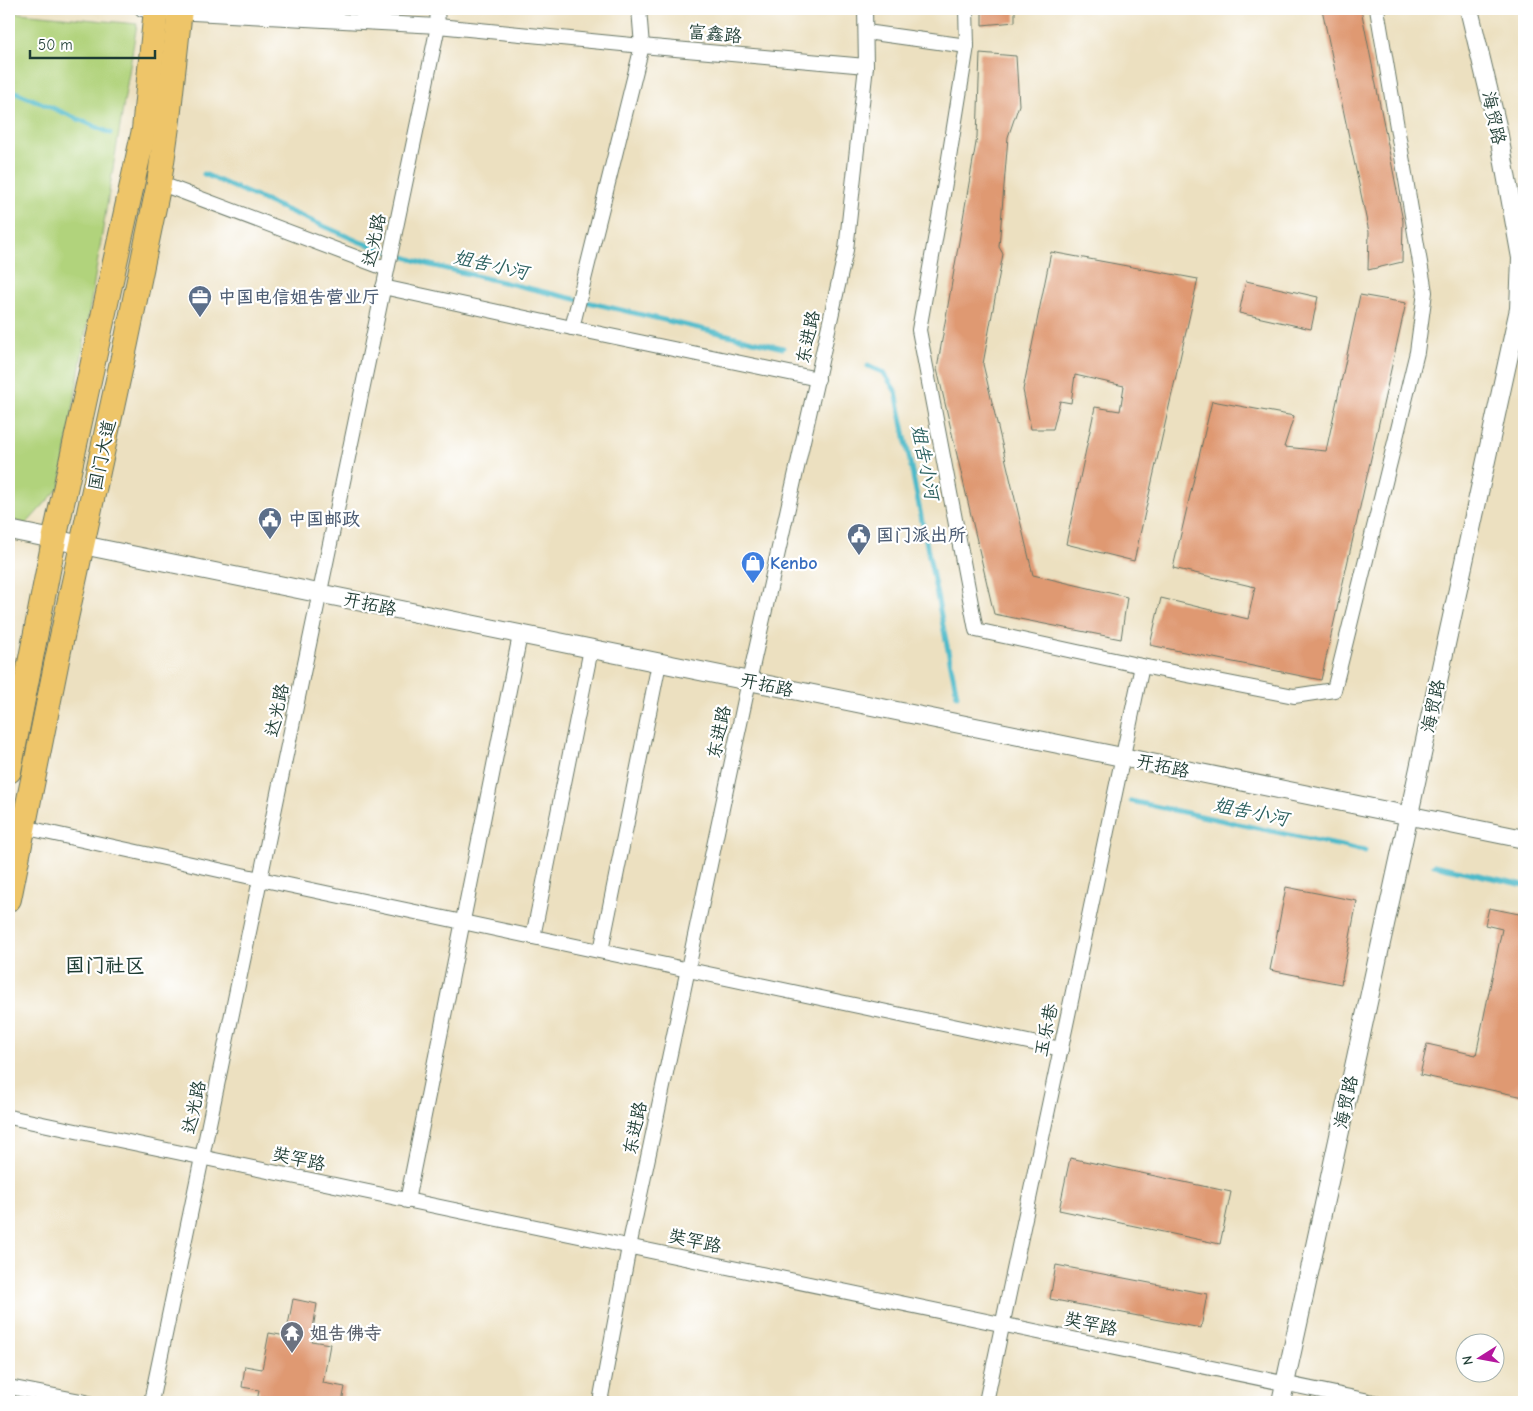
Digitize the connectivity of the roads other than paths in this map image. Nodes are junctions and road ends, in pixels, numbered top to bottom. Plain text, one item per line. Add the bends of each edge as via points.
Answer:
1 (151, 9) edge
2 (437, 9) edge
3 (639, 9) edge
4 (865, 9) edge
5 (966, 9) edge
6 (1377, 9) edge
7 (1469, 9) edge
8 (179, 10) edge
9 (438, 26) junction
10 (866, 32) junction
11 (642, 46) junction
12 (967, 46) junction
13 (866, 66) junction
14 (159, 183) junction
15 (388, 266) junction
16 (384, 287) junction
17 (572, 328) junction
18 (818, 379) junction
19 (9, 530) edge
20 (54, 540) junction
21 (82, 546) junction
22 (320, 594) junction
23 (520, 634) junction
24 (592, 649) junction
25 (660, 663) junction
26 (1142, 666) junction
27 (749, 681) junction
28 (1123, 758) junction
29 (9, 771) edge
30 (1408, 816) junction
31 (23, 827) junction
32 (1524, 839) edge
33 (260, 879) junction
34 (9, 898) edge
35 (462, 922) junction
36 (533, 937) junction
37 (601, 951) junction
38 (688, 970) junction
39 (1061, 1049) junction
40 (9, 1117) edge
41 (202, 1158) junction
42 (407, 1201) junction
43 (629, 1247) junction
44 (1002, 1325) junction
45 (1285, 1384) junction
46 (9, 1387) edge
47 (86, 1402) edge
48 (151, 1402) edge
49 (600, 1402) edge
50 (986, 1402) edge
51 (1281, 1402) edge
52 (1374, 1402) edge

1 - 8 street, 富鑫路
1 - 20 highway, 国门大道 via 144,130
2 - 9 street, 达光路
3 - 11 street
4 - 10 street, 东进路
5 - 12 street
6 - 26 street via 1425,292 1417,352 1334,690 1294,696
7 - 30 street, 海贸路 via 1498,130 1521,258 1519,309
8 - 9 street, 富鑫路
8 - 14 highway, 国门大道
9 - 11 street, 富鑫路
9 - 15 street, 达光路
10 - 12 street
10 - 13 street, 东进路
11 - 13 street, 富鑫路
11 - 17 street
12 - 26 street via 919,330 976,630
13 - 18 street, 东进路 via 846,250
14 - 15 street
14 - 21 highway, 国门大道
15 - 16 street, 达光路
16 - 17 street
16 - 22 street, 达光路
17 - 18 street
18 - 27 street, 东进路
19 - 20 street, 开拓路
20 - 21 street, 开拓路
20 - 29 highway, 国门大道
21 - 22 street, 开拓路
21 - 31 highway, 国门大道
22 - 23 street, 开拓路
22 - 33 street, 达光路
23 - 24 street, 开拓路
23 - 35 street
24 - 25 street, 开拓路
24 - 36 street
25 - 27 street, 开拓路
25 - 37 street
26 - 28 street, 玉乐巷
27 - 28 street, 开拓路
27 - 38 street, 东进路
28 - 30 street, 开拓路
28 - 39 street, 玉乐巷
30 - 32 street, 开拓路
30 - 45 street, 海贸路
31 - 33 street
31 - 34 highway, 国门大道
33 - 35 street
33 - 41 street, 达光路
35 - 36 street
35 - 42 street
36 - 37 street
37 - 38 street
38 - 39 street
38 - 43 street, 东进路
39 - 44 street, 玉乐巷
40 - 41 street, 奘罕路
41 - 42 street, 奘罕路
41 - 48 street, 达光路
42 - 43 street, 奘罕路
43 - 44 street, 奘罕路
43 - 49 street, 东进路
44 - 45 street, 奘罕路
44 - 50 street, 玉乐巷
45 - 51 street, 海贸路
45 - 52 street, 奘罕路
46 - 47 street

